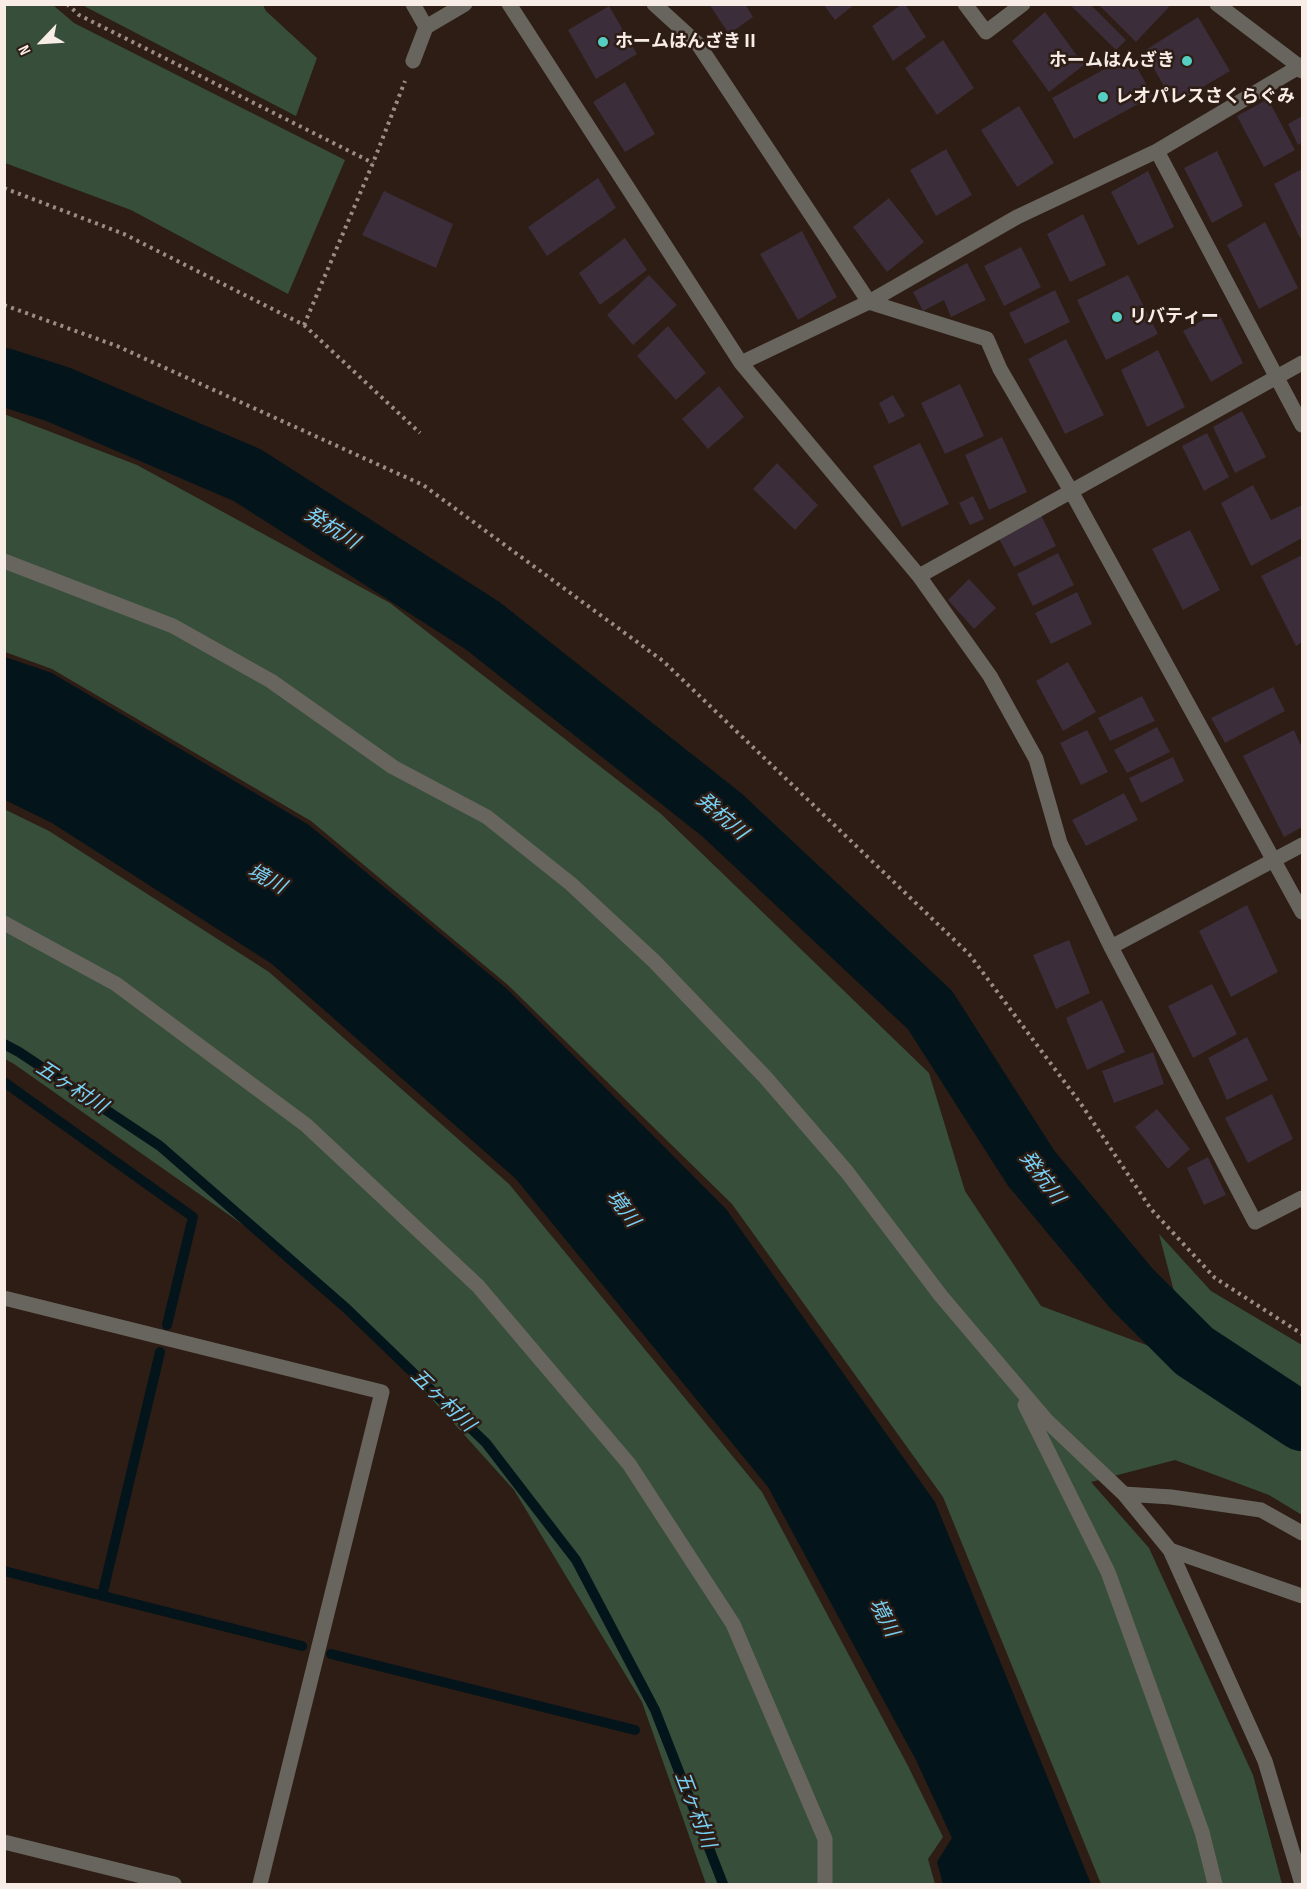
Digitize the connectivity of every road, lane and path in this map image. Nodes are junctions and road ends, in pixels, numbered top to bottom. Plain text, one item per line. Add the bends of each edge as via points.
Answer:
1 (67, 4) edge
2 (413, 4) edge
3 (465, 4) edge
4 (509, 4) edge
5 (654, 4) edge
6 (965, 4) edge
7 (1023, 4) edge
8 (1217, 4) edge
9 (426, 27) junction
10 (412, 61) joint
11 (1302, 68) edge
12 (1157, 151) junction
13 (373, 163) junction
14 (4, 188) edge
15 (869, 302) junction
16 (4, 305) edge
17 (304, 325) junction
18 (741, 363) junction
19 (1302, 363) edge
20 (1276, 377) junction
21 (1302, 425) edge
22 (420, 433) dead end
23 (1071, 491) junction
24 (4, 561) edge
25 (919, 576) junction
26 (1302, 845) edge
27 (1274, 859) junction
28 (1302, 912) edge
29 (4, 923) edge
30 (1111, 947) junction
31 (1302, 1198) edge
32 (4, 1298) edge
33 (1302, 1334) edge
34 (1015, 1383) junction
35 (1124, 1494) junction
36 (1302, 1533) edge
37 (1170, 1550) junction
38 (1302, 1596) edge
39 (4, 1842) edge
40 (174, 1884) edge
41 (260, 1884) edge
42 (825, 1884) edge
43 (1215, 1884) edge
44 (1302, 1884) edge

1 - 13 path via 79,15
2 - 9 street
3 - 9 street
4 - 18 street
5 - 15 street via 698,44
6 - 7 street via 986,32
8 - 11 street
9 - 10 street
10 - 13 path
11 - 12 street
12 - 15 street via 1017,217
12 - 20 street
13 - 17 path
14 - 17 path via 124,234
15 - 18 street
15 - 23 street via 987,339 1000,369
16 - 33 path via 117,346 423,485 663,661 969,954 1080,1104 1151,1209 1215,1278
17 - 22 path
18 - 25 street
19 - 20 street
20 - 21 street
20 - 23 street
23 - 25 street
23 - 27 street
24 - 34 street via 172,626 271,681 393,767 488,817 571,884 654,961 766,1078 847,1172 941,1296
25 - 30 street via 990,676 1036,759 1060,843
26 - 27 street
27 - 28 street
27 - 30 street
29 - 42 street via 116,984 306,1125 478,1286 629,1464 733,1624 825,1839
30 - 31 street via 1255,1222
32 - 41 street via 382,1392
34 - 35 street via 1047,1421
34 - 43 street via 1108,1572 1202,1832
35 - 36 street via 1261,1510
35 - 37 street
37 - 38 street
37 - 44 street via 1265,1761
39 - 40 street

